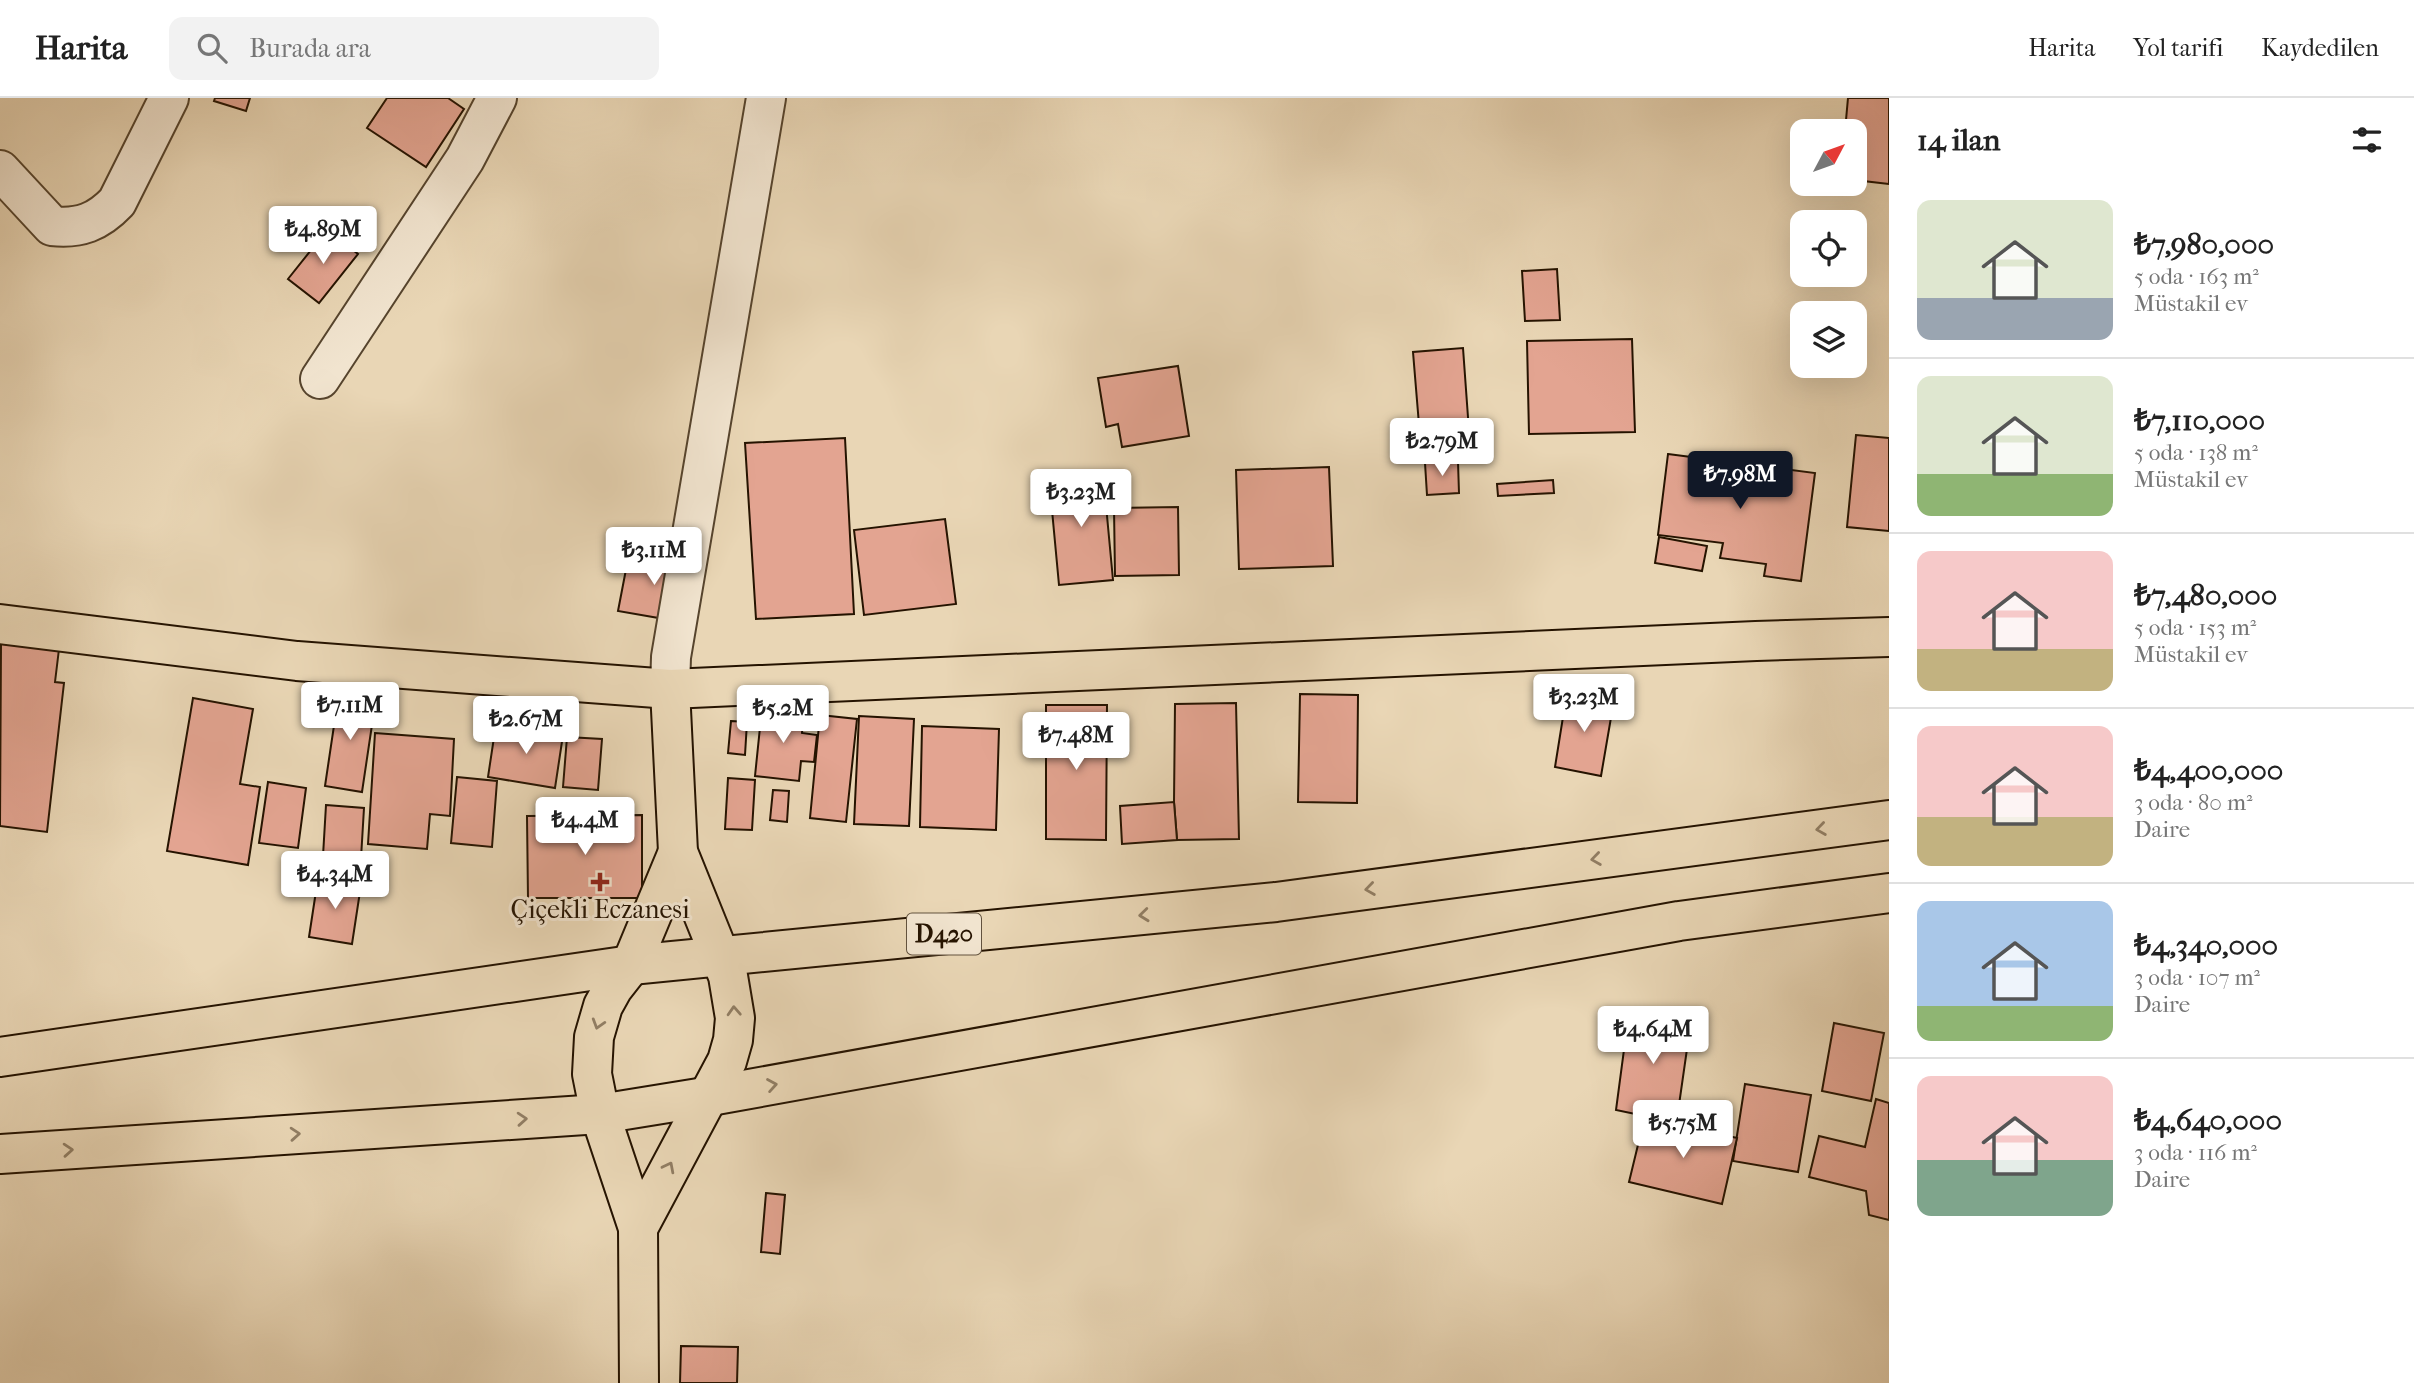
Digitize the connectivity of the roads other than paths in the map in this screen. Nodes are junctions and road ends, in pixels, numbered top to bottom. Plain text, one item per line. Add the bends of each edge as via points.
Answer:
1 (169, 98) edge
2 (497, 98) edge
3 (766, 98) edge
4 (0, 170) edge
5 (320, 379) dead end
6 (0, 624) edge
7 (1889, 638) edge
8 (670, 689) junction
9 (1889, 820) edge
10 (678, 852) junction
11 (1889, 893) edge
12 (720, 956) junction
13 (631, 965) junction
14 (0, 1057) edge
15 (705, 1097) junction
16 (600, 1114) junction
17 (0, 1154) edge
18 (638, 1228) junction
19 (639, 1383) edge

1 - 4 street via 117,202 93,222 52,226
2 - 5 street via 465,159
3 - 8 street via 671,657
6 - 8 main road via 297,661
7 - 8 main road
8 - 10 main road
9 -> 12 main road, D420 via 1276,902
10 - 12 main road
10 - 13 main road
15 -> 11 main road via 1679,921
12 - 13 main road, D420
15 -> 12 main road via 733,1040 735,1018
13 - 14 main road, D420
13 -> 16 main road via 603,1006 594,1037 592,1074
15 - 16 main road
18 -> 15 main road
17 -> 16 main road
16 - 18 main road
18 - 19 main road

